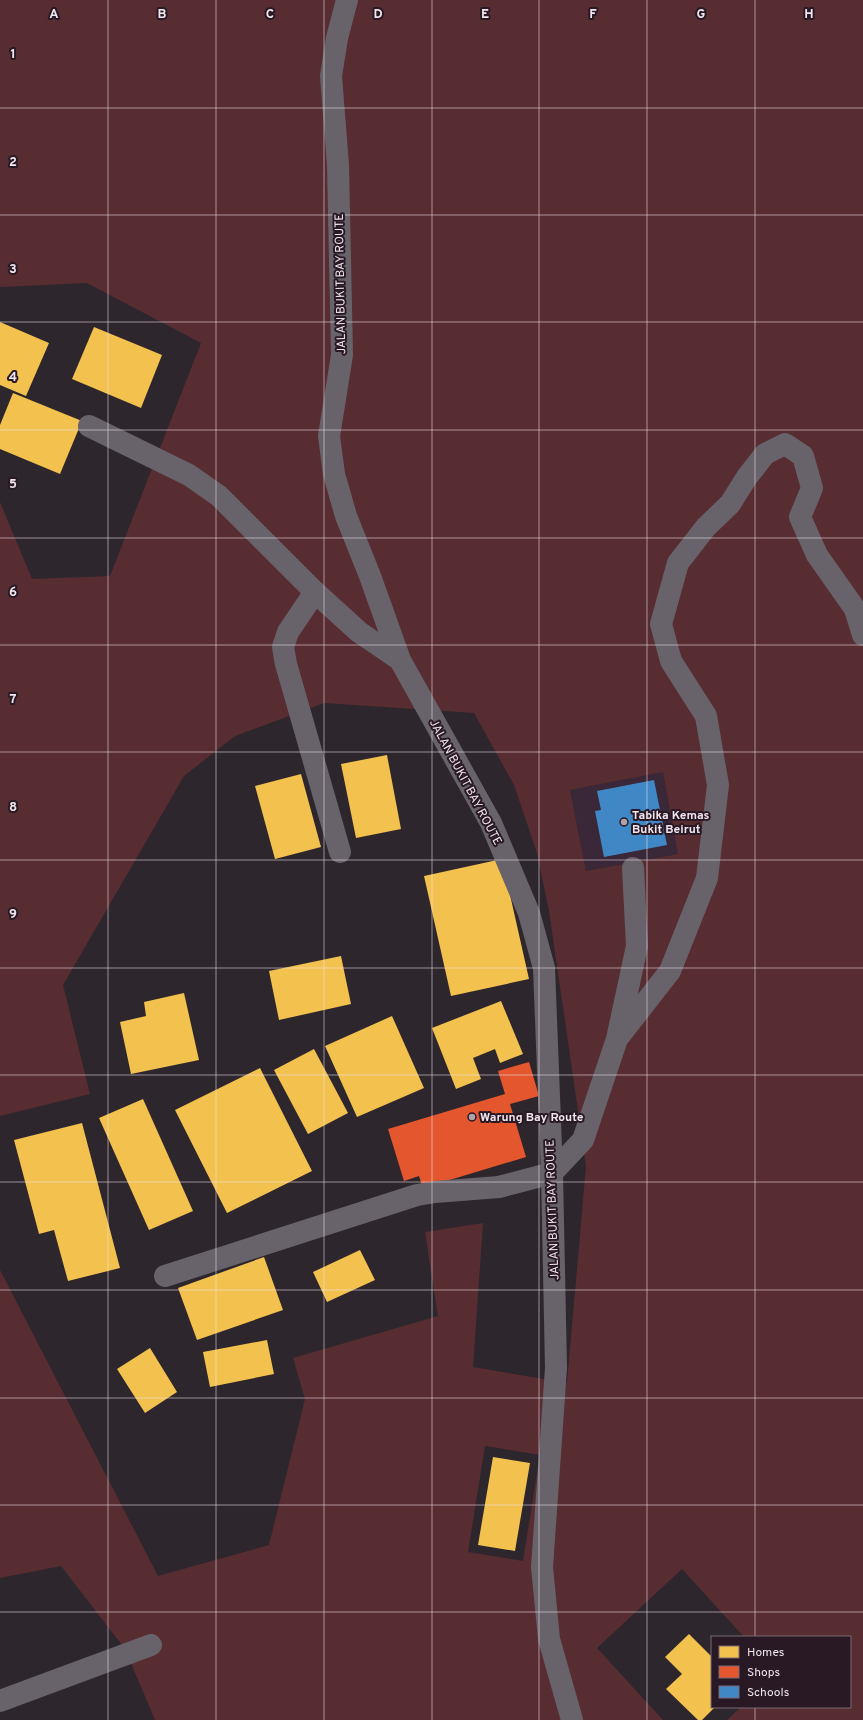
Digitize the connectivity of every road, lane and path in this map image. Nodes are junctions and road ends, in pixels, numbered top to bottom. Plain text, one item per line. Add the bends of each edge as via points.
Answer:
1 (347, 0) edge
2 (89, 426) dead end
3 (315, 592) junction
4 (863, 635) edge
5 (400, 660) junction
6 (340, 852) dead end
7 (633, 868) dead end
8 (617, 1039) junction
9 (552, 1173) junction
10 (165, 1276) dead end
11 (151, 1645) dead end
12 (0, 1701) edge
13 (572, 1720) edge

1 - 5 street, JALAN BUKIT BAY ROUTE via 331,76 338,165 342,355 329,436 334,474 346,516
2 - 3 street via 189,475 219,496
3 - 5 street via 359,632
3 - 6 street via 288,632 283,647
4 - 8 street via 855,609 817,555 800,517 812,488 803,456 785,444 765,454 730,504 706,527 678,563 661,624 671,661 706,716 718,785 707,878 670,971
5 - 9 street, JALAN BUKIT BAY ROUTE via 491,823 529,913 544,968
7 - 8 street via 637,946
8 - 9 street via 583,1140
9 - 10 street via 499,1187 417,1195
9 - 13 street, JALAN BUKIT BAY ROUTE via 556,1368 542,1567 549,1639
11 - 12 street

